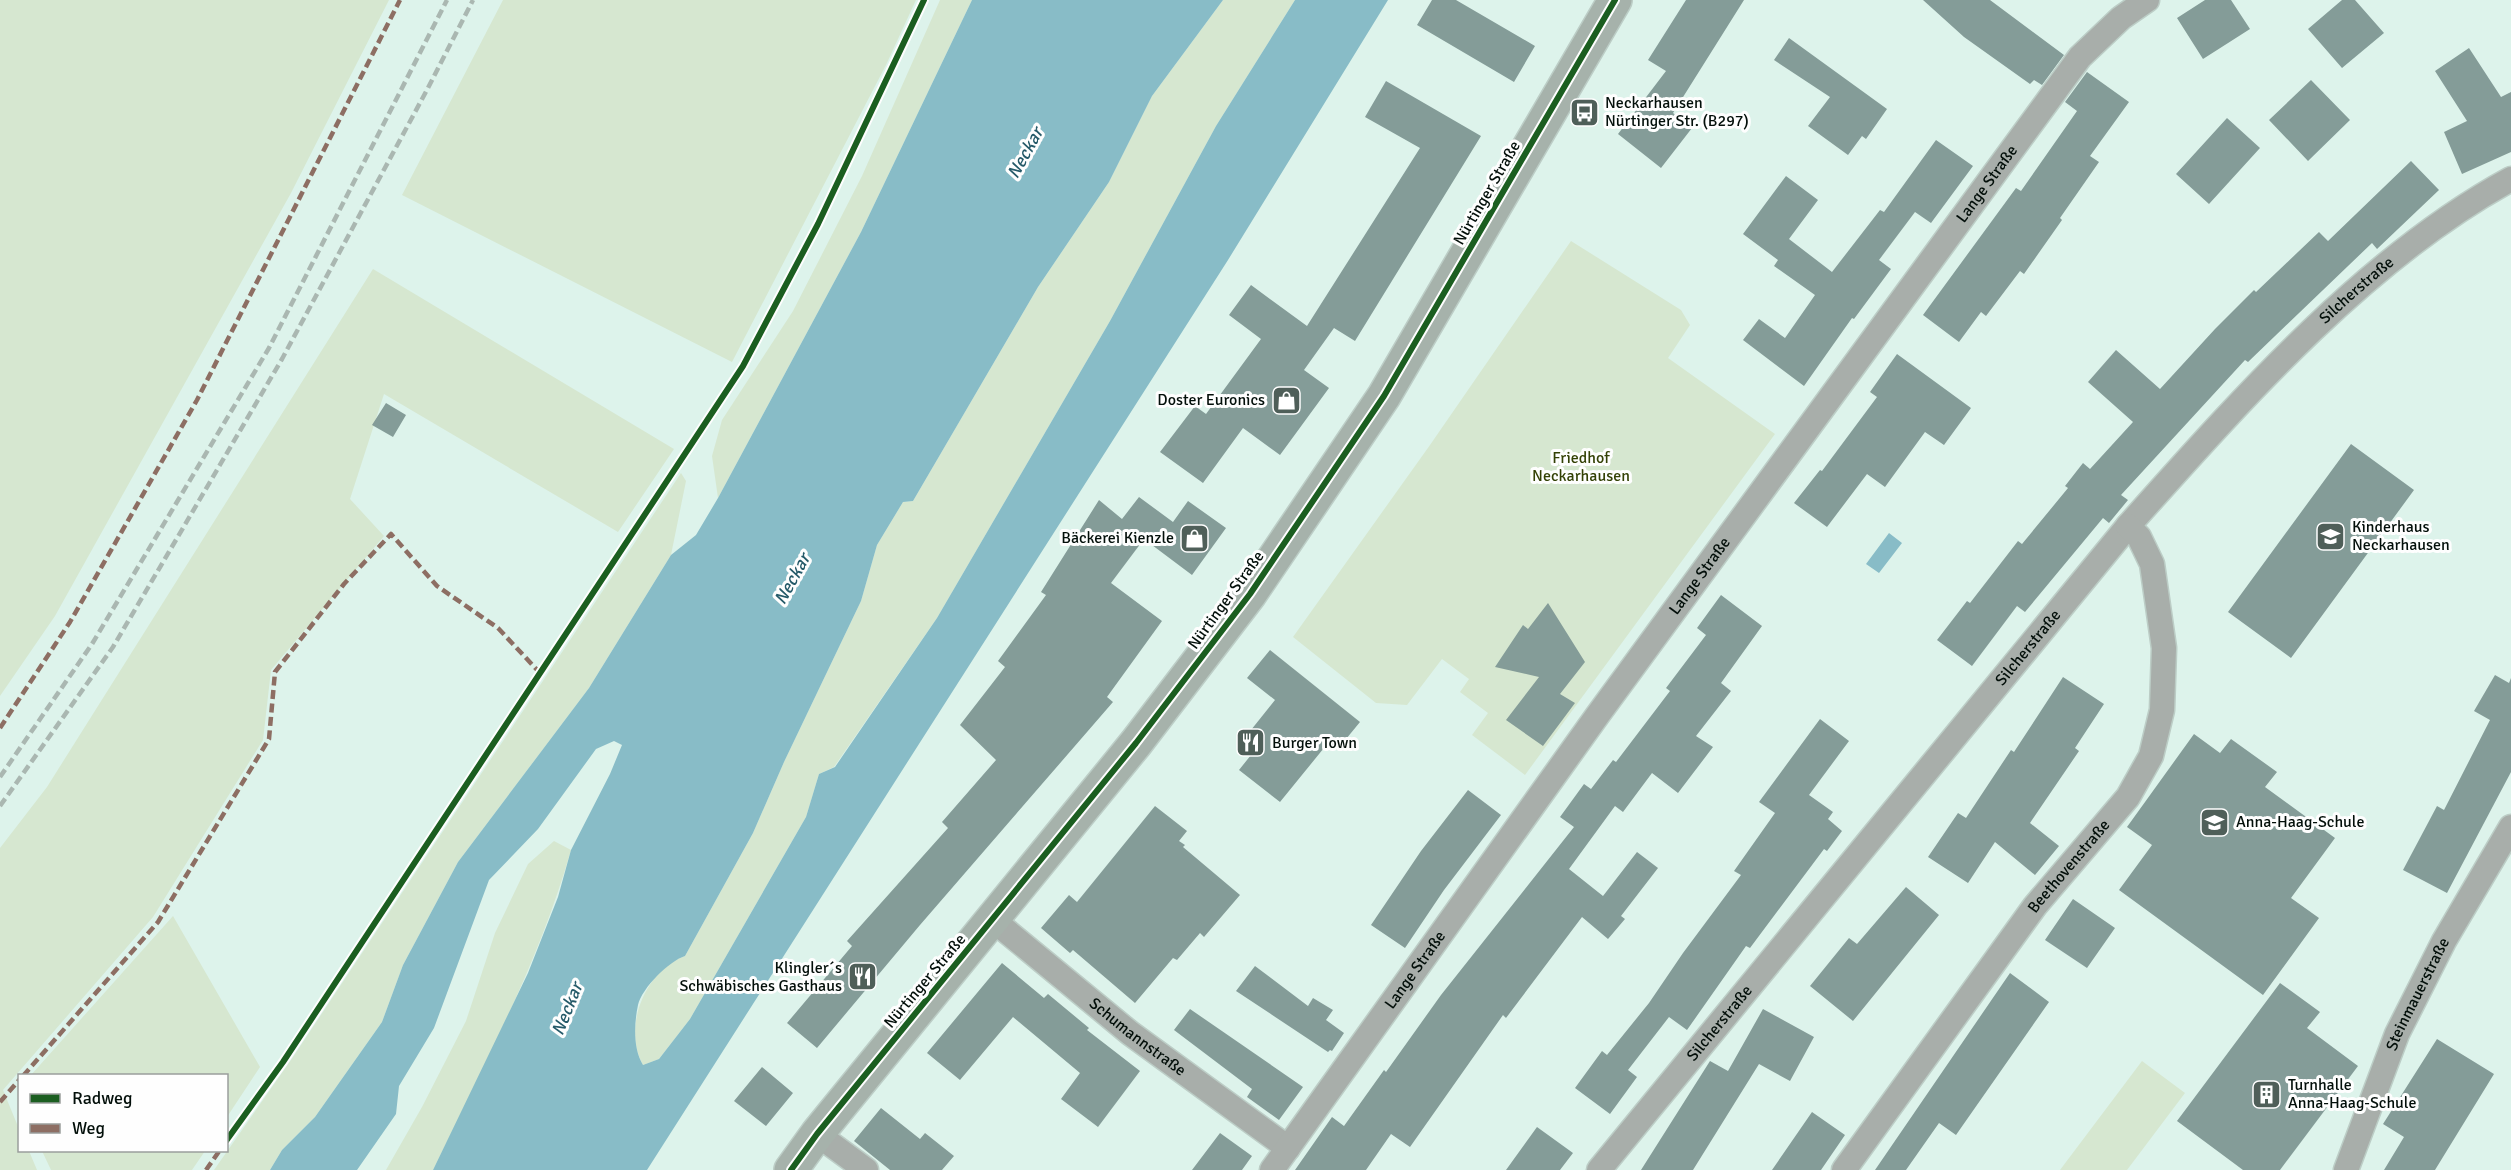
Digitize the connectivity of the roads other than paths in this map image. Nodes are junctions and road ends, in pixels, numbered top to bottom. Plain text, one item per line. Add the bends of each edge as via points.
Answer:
1 (1615, 0) edge
2 (2147, 0) edge
3 (2511, 179) edge
4 (2128, 526) junction
5 (2511, 827) edge
6 (993, 920) junction
7 (818, 1134) junction
8 (1288, 1148) junction
9 (791, 1170) edge
10 (866, 1170) edge
11 (1272, 1170) edge
12 (1599, 1170) edge
13 (1844, 1170) edge
14 (2346, 1170) edge

1 - 6 main road, Nürtinger Straße via 1384,396 1244,602
2 - 8 street, Lange Straße via 2121,18 2080,57 1590,726
3 - 4 street, Silcherstraße via 2381,267 2205,440
4 - 12 street, Silcherstraße
4 - 13 street, Beethovenstraße via 2139,537 2152,564 2164,648 2162,710 2151,756 2128,797 2035,906
5 - 14 street, Steinmauerstraße via 2444,942 2397,1034
6 - 7 main road, Nürtinger Straße
6 - 8 street, Schumannstraße via 1130,1033
7 - 9 main road, Nürtinger Straße
7 - 10 street
8 - 11 street, Lange Straße

